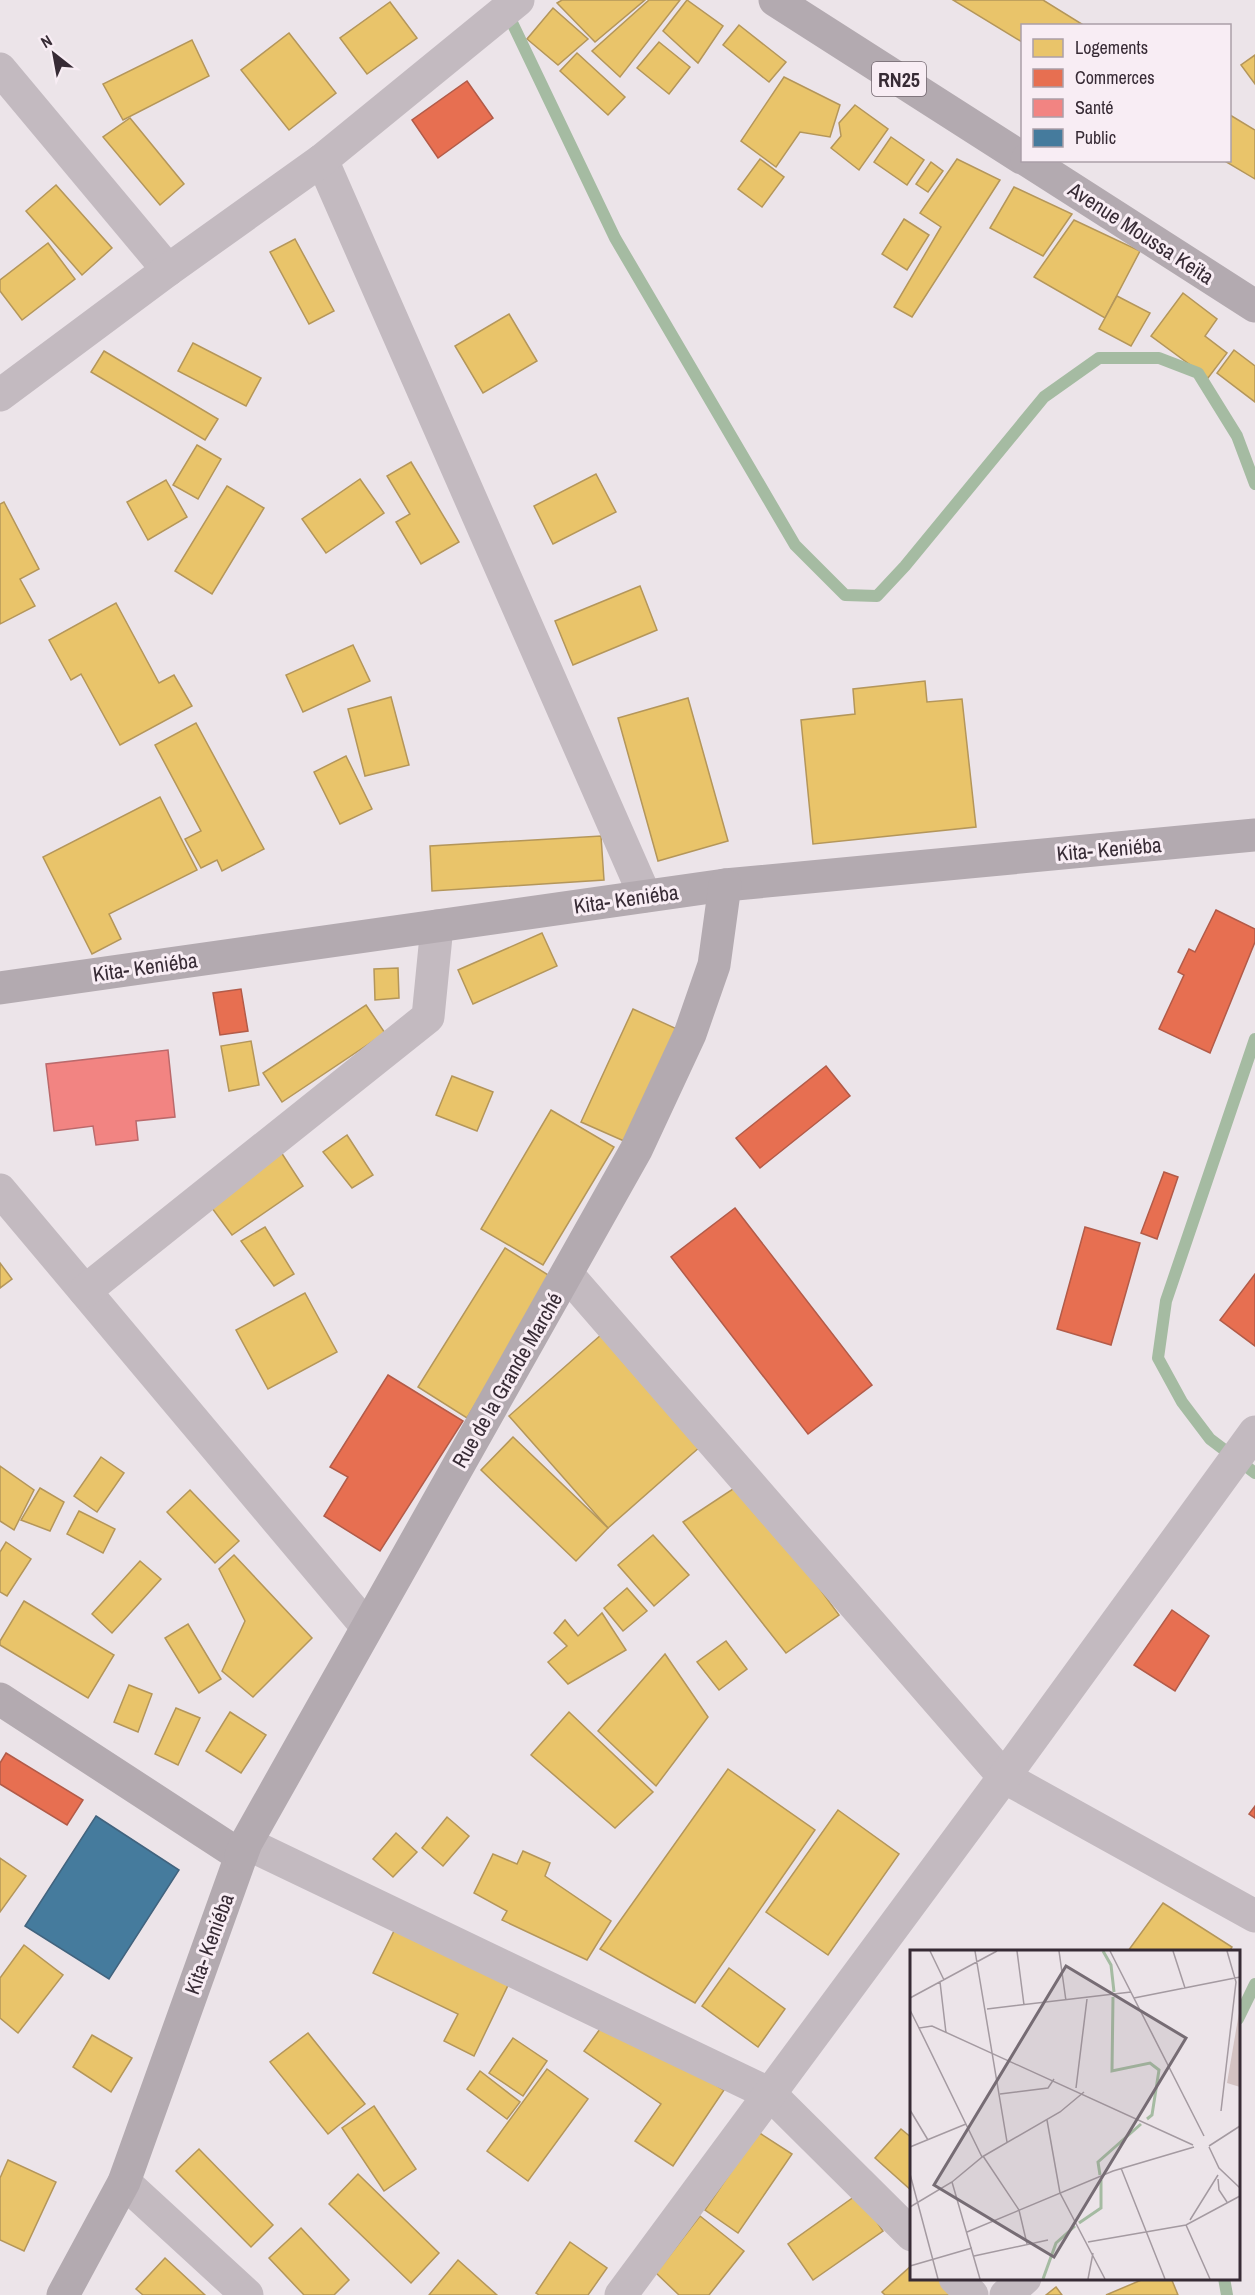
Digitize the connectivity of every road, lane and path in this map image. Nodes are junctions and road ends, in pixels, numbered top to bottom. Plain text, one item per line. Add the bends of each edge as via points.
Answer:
1 (518, 0) edge
2 (775, 0) edge
3 (0, 69) edge
4 (1021, 157) edge
5 (322, 160) junction
6 (1030, 162) edge
7 (168, 270) junction
8 (1255, 306) edge
9 (0, 395) edge
10 (1255, 835) edge
11 (725, 885) junction
12 (645, 896) junction
13 (437, 926) junction
14 (0, 988) edge
15 (0, 1190) edge
16 (567, 1274) junction
17 (85, 1292) junction
18 (1255, 1432) edge
19 (367, 1627) junction
20 (0, 1699) edge
21 (1004, 1777) junction
22 (244, 1849) junction
23 (1255, 1916) edge
24 (770, 2094) junction
25 (124, 2182) junction
26 (910, 2233) edge
27 (957, 2280) edge
28 (1023, 2280) edge
29 (63, 2295) edge
30 (247, 2295) edge
31 (621, 2295) edge
32 (972, 2295) edge
33 (1006, 2295) edge

1 - 5 street
2 - 4 main road, RN25
3 - 7 street
5 - 7 street
5 - 12 street
6 - 8 main road, Avenue Moussa Keïta
7 - 9 street
10 - 11 main road, Kita- Keniéba
11 - 12 main road, Kita- Keniéba
11 - 16 main road, Rue de la Grande Marché via 714,965 690,1034 636,1150
12 - 13 main road, Kita- Keniéba
13 - 14 main road, Kita- Keniéba
13 - 17 street via 428,1017
15 - 17 street
16 - 19 main road, Rue de la Grande Marché
16 - 21 street
17 - 19 street
18 - 21 street
19 - 22 main road, Rue de la Grande Marché
20 - 22 main road
21 - 23 street
21 - 24 street
22 - 24 street
22 - 25 main road, Kita- Keniéba
24 - 26 street
24 - 31 street
25 - 29 main road, Kita- Keniéba
25 - 30 street
27 - 32 street
28 - 33 street

